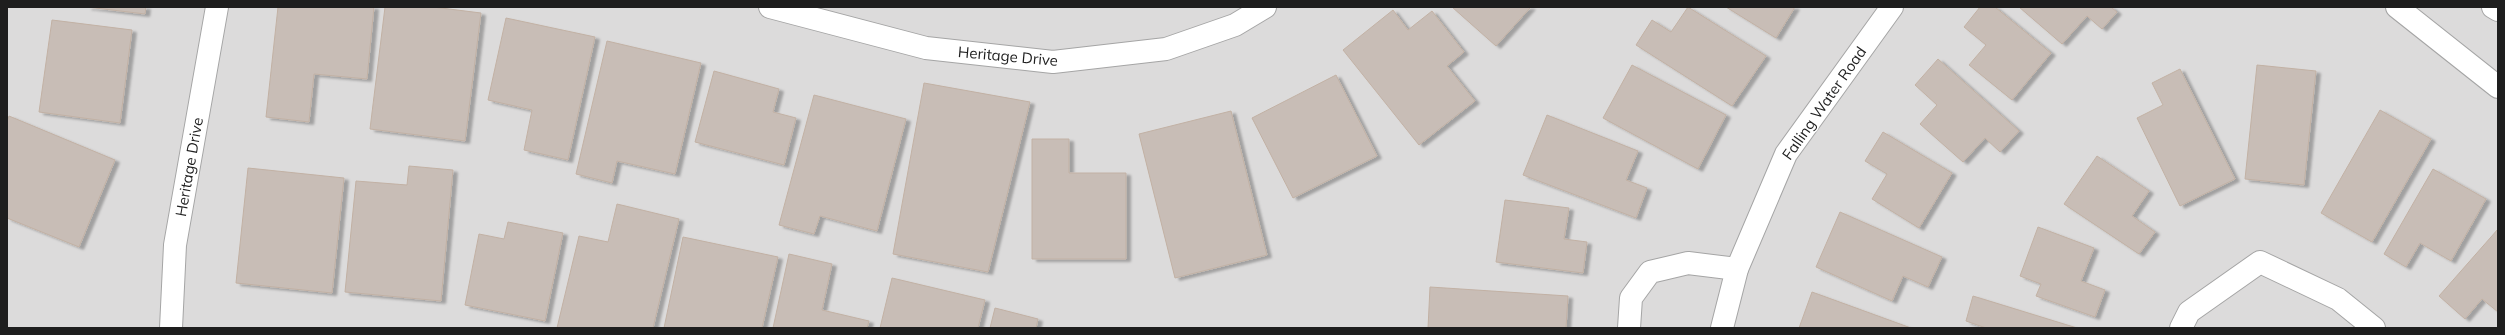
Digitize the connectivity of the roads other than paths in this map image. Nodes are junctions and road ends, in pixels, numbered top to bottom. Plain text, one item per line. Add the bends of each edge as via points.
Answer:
1 (217, 7) edge
2 (770, 7) edge
3 (1266, 7) edge
4 (1892, 7) edge
5 (2397, 7) edge
6 (2494, 7) edge
7 (2498, 10) edge
8 (2498, 88) edge
9 (1737, 270) junction
10 (171, 328) edge
11 (1629, 328) edge
12 (1722, 328) edge
13 (2181, 328) edge
14 (2374, 328) edge

1 - 10 street, Heritage Drive via 175,245
2 - 3 street, Heritage Drive via 926,48 1053,62 1166,49 1235,25
4 - 9 street, Falling Water Road via 1786,154
5 - 8 street
6 - 7 street
9 - 11 street via 1688,263 1650,272 1631,298
9 - 12 street, Falling Water Road
13 - 14 street via 2189,312 2260,262 2338,300

